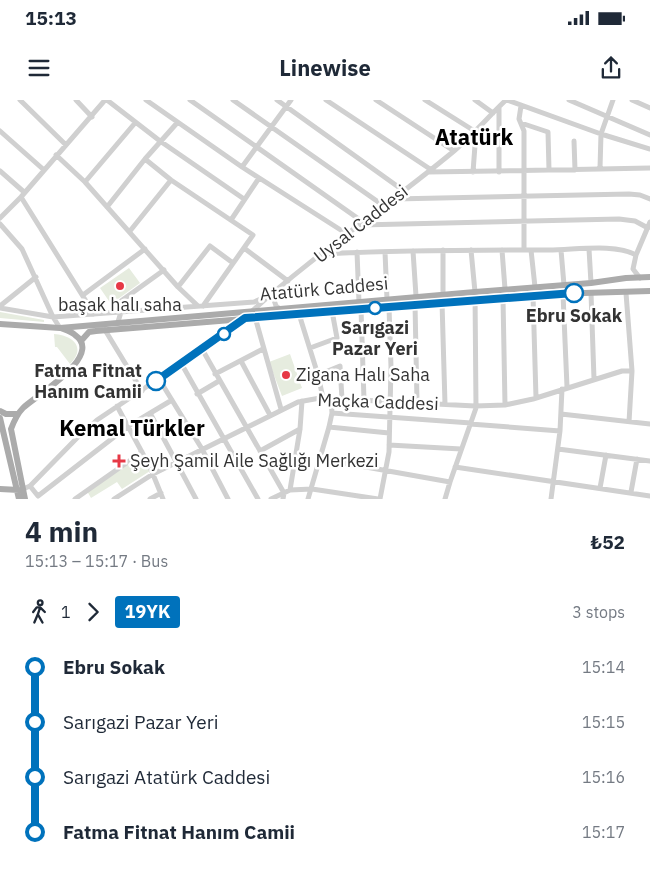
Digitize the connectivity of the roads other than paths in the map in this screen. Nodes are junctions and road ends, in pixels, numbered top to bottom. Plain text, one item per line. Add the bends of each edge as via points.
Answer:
1 (20, 100) edge
2 (76, 100) edge
3 (106, 100) edge
4 (146, 100) edge
5 (190, 100) edge
6 (233, 100) edge
7 (277, 100) edge
8 (291, 100) edge
9 (376, 100) edge
10 (425, 100) edge
11 (476, 100) edge
12 (506, 100) edge
13 (568, 100) edge
14 (613, 100) edge
15 (632, 100) edge
16 (328, 101) edge
17 (521, 106) junction
18 (286, 107) junction
19 (498, 107) junction
20 (650, 108) edge
21 (493, 113) junction
22 (607, 116) junction
23 (92, 117) junction
24 (135, 123) junction
25 (177, 123) junction
26 (521, 123) junction
27 (271, 127) junction
28 (0, 131) edge
29 (476, 132) junction
30 (601, 134) junction
31 (650, 134) edge
32 (574, 140) dead end
33 (160, 141) junction
34 (66, 145) junction
35 (256, 148) junction
36 (650, 148) edge
37 (454, 151) junction
38 (56, 156) junction
39 (144, 159) junction
40 (242, 167) junction
41 (600, 168) junction
42 (650, 168) edge
43 (44, 170) junction
44 (429, 170) junction
45 (549, 170) junction
46 (575, 170) junction
47 (0, 171) edge
48 (524, 171) junction
49 (474, 172) junction
50 (499, 172) junction
51 (259, 178) junction
52 (172, 180) junction
53 (85, 182) junction
54 (404, 191) junction
55 (22, 195) junction
56 (524, 196) junction
57 (244, 199) junction
58 (394, 199) junction
59 (650, 199) edge
60 (384, 206) junction
61 (107, 207) junction
62 (0, 218) edge
63 (231, 220) junction
64 (524, 222) junction
65 (361, 223) junction
66 (0, 224) edge
67 (649, 225) edge
68 (130, 231) junction
69 (347, 234) junction
70 (244, 248) junction
71 (145, 249) junction
72 (589, 249) junction
73 (443, 250) junction
74 (471, 250) junction
75 (502, 250) junction
76 (524, 250) junction
77 (531, 250) junction
78 (561, 250) junction
79 (414, 251) junction
80 (357, 252) junction
81 (385, 252) junction
82 (323, 254) junction
83 (636, 255) junction
84 (233, 263) junction
85 (164, 270) junction
86 (650, 277) edge
87 (36, 278) junction
88 (640, 278) junction
89 (614, 280) junction
90 (288, 281) junction
91 (591, 283) junction
92 (564, 285) junction
93 (178, 287) junction
94 (534, 287) junction
95 (505, 289) junction
96 (650, 291) edge
97 (475, 292) junction
98 (591, 293) junction
99 (615, 293) junction
100 (626, 293) junction
101 (82, 294) junction
102 (272, 294) junction
103 (443, 294) junction
104 (563, 294) junction
105 (416, 296) junction
106 (533, 296) junction
107 (503, 298) junction
108 (387, 299) junction
109 (475, 300) junction
110 (442, 302) junction
111 (415, 304) junction
112 (360, 305) junction
113 (201, 306) junction
114 (390, 306) junction
115 (0, 307) edge
116 (280, 309) junction
117 (332, 311) junction
118 (121, 312) junction
119 (227, 313) junction
120 (94, 314) junction
121 (254, 314) junction
122 (300, 314) junction
123 (53, 318) junction
124 (245, 318) junction
125 (233, 320) junction
126 (118, 322) junction
127 (0, 324) edge
128 (60, 328) junction
129 (234, 328) junction
130 (105, 330) junction
131 (81, 341) junction
132 (310, 348) junction
133 (202, 349) junction
134 (263, 349) junction
135 (241, 361) junction
136 (181, 363) junction
137 (632, 371) junction
138 (215, 374) junction
139 (318, 375) junction
140 (159, 379) junction
141 (594, 379) junction
142 (219, 382) junction
143 (565, 388) junction
144 (142, 390) junction
145 (198, 394) junction
146 (323, 398) junction
147 (331, 398) junction
148 (536, 398) junction
149 (342, 399) junction
150 (172, 400) junction
151 (364, 400) junction
152 (302, 401) junction
153 (390, 401) junction
154 (417, 402) junction
155 (445, 404) junction
156 (505, 405) junction
157 (117, 406) junction
158 (476, 406) junction
159 (282, 409) junction
160 (0, 411) edge
161 (150, 413) junction
162 (332, 413) junction
163 (18, 414) junction
164 (561, 414) junction
165 (270, 415) junction
166 (0, 418) edge
167 (390, 418) junction
168 (629, 422) junction
169 (470, 424) junction
170 (650, 424) edge
171 (127, 427) junction
172 (246, 427) junction
173 (330, 427) junction
174 (300, 429) junction
175 (2, 431) edge
176 (560, 431) junction
177 (390, 433) junction
178 (223, 438) junction
179 (389, 445) junction
180 (202, 449) junction
181 (461, 449) junction
182 (558, 449) junction
183 (260, 451) junction
184 (142, 452) junction
185 (606, 455) junction
186 (321, 459) junction
187 (637, 459) junction
188 (650, 461) edge
189 (176, 462) junction
190 (455, 467) junction
191 (386, 470) junction
192 (153, 474) junction
193 (553, 481) junction
194 (450, 482) junction
195 (600, 488) junction
196 (0, 489) edge
197 (23, 489) junction
198 (312, 489) junction
199 (290, 490) junction
200 (631, 492) junction
201 (161, 493) junction
202 (283, 496) edge
203 (650, 496) edge
204 (19, 499) edge
205 (25, 499) edge
206 (74, 499) edge
207 (114, 499) edge
208 (150, 499) edge
209 (163, 499) edge
210 (196, 499) edge
211 (228, 499) edge
212 (258, 499) edge
213 (271, 499) edge
214 (308, 499) edge
215 (379, 499) edge
216 (445, 499) edge
217 (551, 499) edge

1 - 34 street
2 - 23 street
3 - 23 street
3 - 24 street
4 - 25 street
5 - 35 street
6 - 27 street
7 - 18 street
8 - 18 street
9 - 37 street
10 - 29 street
11 - 21 street
12 - 17 street
12 - 19 street, Uysal Caddesi
13 - 22 street
14 - 22 street
15 - 20 street
16 - 44 street
17 - 26 street
17 - 30 street
18 - 27 street
18 - 54 street
19 - 21 street, Uysal Caddesi
19 - 50 street
21 - 29 street, Uysal Caddesi
22 - 30 street
22 - 31 street
23 - 34 street
24 - 33 street
24 - 53 street
25 - 33 street
25 - 40 street
26 - 45 street via 548,132
26 - 48 street
27 - 35 street
27 - 60 street
28 - 43 street
29 - 37 street, Uysal Caddesi
29 - 49 street
30 - 36 street
30 - 41 street
32 - 46 street
33 - 39 street
33 - 57 street
34 - 38 street
35 - 40 street
35 - 65 street
37 - 44 street, Uysal Caddesi
38 - 43 street
38 - 53 street
39 - 52 street
39 - 61 street
40 - 51 street
41 - 42 street
41 - 46 street
43 - 55 street
44 - 49 street
44 - 54 street, Uysal Caddesi
45 - 46 street
45 - 48 street
47 - 55 street
48 - 50 street
48 - 56 street
49 - 50 street
51 - 57 street
51 - 69 street
52 - 63 street
52 - 68 street
53 - 61 street
54 - 58 street, Uysal Caddesi
55 - 62 street
55 - 101 street
56 - 58 street
56 - 59 street via 629,194
56 - 64 street
57 - 63 street
58 - 60 street, Uysal Caddesi
60 - 65 street, Uysal Caddesi
61 - 68 street
63 - 70 street via 253,235
64 - 65 street
64 - 67 street via 620,219
64 - 76 street
65 - 69 street, Uysal Caddesi
66 - 87 street via 22,249
67 - 83 street
68 - 71 street
69 - 82 street, Uysal Caddesi
70 - 84 street
70 - 90 street
71 - 85 street
71 - 101 street
72 - 78 street
72 - 83 street via 616,248
72 - 91 street
73 - 74 street
73 - 79 street
73 - 103 street
74 - 75 street
74 - 97 street
75 - 76 street
75 - 95 street
76 - 77 street
77 - 78 street
77 - 94 street
78 - 92 street
79 - 81 street
79 - 105 street
80 - 81 street
80 - 82 street
80 - 112 street
81 - 108 street
82 - 90 street, Uysal Caddesi
83 - 88 street via 633,269
84 - 93 street via 210,246
84 - 113 street
85 - 93 street
85 - 118 street via 121,301
86 - 88 main road, Atatürk Caddesi
86 - 96 main road via 643,282
87 - 115 street
87 - 123 street
88 - 89 main road, Atatürk Caddesi
89 - 91 main road, Atatürk Caddesi
89 - 99 main road via 621,288
90 - 102 street, Uysal Caddesi
91 - 92 main road, Atatürk Caddesi
92 - 94 main road, Atatürk Caddesi
93 - 113 street
94 - 95 main road, Atatürk Caddesi
95 - 97 main road, Atatürk Caddesi
96 - 100 main road, Atatürk Caddesi
97 - 103 main road, Atatürk Caddesi
97 - 109 street
98 - 99 main road, Atatürk Caddesi
98 - 104 main road, Atatürk Caddesi
98 - 141 street
99 - 100 main road, Atatürk Caddesi
100 - 137 street
101 - 120 street
102 - 113 street via 254,302
102 - 116 street
102 - 121 street, Uysal Caddesi
103 - 105 main road, Atatürk Caddesi
104 - 106 main road, Atatürk Caddesi
104 - 143 street
105 - 108 main road, Atatürk Caddesi
106 - 107 main road, Atatürk Caddesi
106 - 148 street
107 - 109 main road, Atatürk Caddesi
107 - 156 street
108 - 112 main road, Atatürk Caddesi
109 - 110 main road, Atatürk Caddesi
109 - 158 street
110 - 111 main road, Atatürk Caddesi
110 - 155 street
111 - 114 main road, Atatürk Caddesi
111 - 154 street
112 - 114 main road, Atatürk Caddesi
112 - 116 main road, Atatürk Caddesi
112 - 117 main road, Atatürk Caddesi
112 - 151 street
113 - 118 street
114 - 153 street
115 - 123 street
116 - 121 main road, Atatürk Caddesi
117 - 122 main road, Atatürk Caddesi
117 - 132 street via 337,338
118 - 120 street
118 - 126 street
119 - 121 main road, Atatürk Caddesi
119 - 125 main road
119 - 126 main road, Atatürk Caddesi
120 - 123 street
121 - 122 main road, Atatürk Caddesi
121 - 124 main road, Atatürk Caddesi
121 - 134 street
122 - 132 street
123 - 128 street
124 - 125 main road, Atatürk Caddesi
124 - 129 street
125 - 129 main road
125 - 130 main road, Atatürk Caddesi
126 - 128 main road, Atatürk Caddesi
127 - 128 main road, Atatürk Caddesi
128 - 131 main road
129 - 133 street
130 - 131 main road, Atatürk Caddesi via 89,332
130 - 144 street
131 - 163 main road via 80,357 71,370
132 - 139 street
133 - 136 street
133 - 138 street
134 - 135 street
134 - 159 street
135 - 138 street
135 - 165 street
136 - 140 street
136 - 145 street
137 - 141 street, Maçka Caddesi
137 - 168 street
138 - 142 street
139 - 146 street
139 - 149 street via 340,366
140 - 144 street
140 - 150 street
141 - 143 street, Maçka Caddesi
142 - 145 street
142 - 172 street
143 - 148 street, Maçka Caddesi
143 - 164 street
144 - 157 street
145 - 178 street
146 - 147 street, Maçka Caddesi
146 - 152 street, Maçka Caddesi
147 - 149 street, Maçka Caddesi
147 - 162 street
148 - 156 street, Maçka Caddesi
149 - 151 street, Maçka Caddesi
150 - 161 street
150 - 180 street
151 - 153 street, Maçka Caddesi
152 - 159 street, Maçka Caddesi
152 - 174 street
153 - 154 street, Maçka Caddesi
153 - 167 street
154 - 155 street, Maçka Caddesi
155 - 158 street, Maçka Caddesi
156 - 158 street, Maçka Caddesi
157 - 171 street
157 - 197 street
158 - 169 street
159 - 165 street, Maçka Caddesi
160 - 163 main road
161 - 171 street
161 - 189 street
162 - 167 street
162 - 173 street
163 - 197 main road via 11,428
164 - 168 street
164 - 176 street
165 - 172 street, Maçka Caddesi
166 - 175 main road
167 - 169 street
167 - 177 street
168 - 170 street
169 - 176 street
169 - 181 street
171 - 184 street
171 - 197 street via 38,496
172 - 178 street, Maçka Caddesi
172 - 183 street
173 - 177 street
173 - 186 street
174 - 183 street
174 - 199 street
175 - 197 main road
176 - 182 street
177 - 179 street
178 - 180 street, Maçka Caddesi
178 - 212 street
179 - 181 street
179 - 191 street
180 - 189 street, Maçka Caddesi
180 - 211 street
181 - 190 street
182 - 185 street
182 - 193 street
183 - 202 street
184 - 192 street
184 - 206 street
185 - 187 street
185 - 195 street
186 - 191 street
186 - 198 street
187 - 188 street
187 - 200 street
189 - 192 street, Maçka Caddesi
189 - 210 street
190 - 193 street
190 - 194 street
191 - 194 street
191 - 215 street
192 - 201 street
192 - 207 street, Maçka Caddesi
193 - 195 street
193 - 217 street
194 - 216 street
195 - 200 street
196 - 197 main road
197 - 204 main road
197 - 205 main road
198 - 199 street
198 - 214 street
198 - 215 street
199 - 202 street
200 - 203 street
201 - 208 street
201 - 209 street
202 - 213 street

